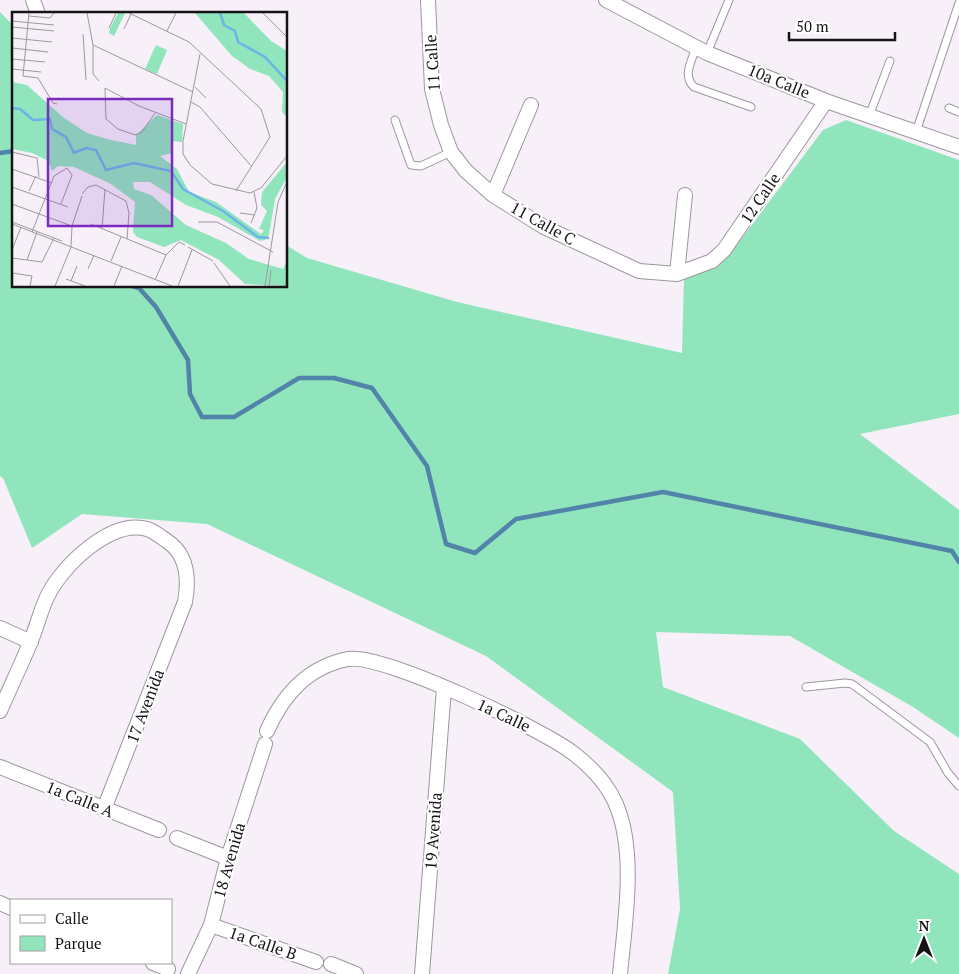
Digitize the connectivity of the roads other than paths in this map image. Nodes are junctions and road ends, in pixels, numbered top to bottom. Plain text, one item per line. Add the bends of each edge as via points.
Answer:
1 (32, 0) edge
2 (428, 0) edge
3 (606, 0) edge
4 (729, 0) edge
5 (959, 3) edge
6 (37, 12) edge
7 (702, 50) junction
8 (890, 61) dead end
9 (826, 101) junction
10 (531, 105) dead end
11 (751, 107) dead end
12 (949, 108) dead end
13 (959, 112) edge
14 (869, 116) junction
15 (395, 120) dead end
16 (441, 125) joint
17 (916, 132) junction
18 (959, 147) edge
19 (452, 152) junction
20 (493, 195) junction
21 (685, 195) dead end
22 (677, 274) junction
23 (0, 628) edge
24 (31, 642) junction
25 (330, 665) joint
26 (806, 687) dead end
27 (444, 688) junction
28 (0, 711) edge
29 (0, 767) edge
30 (959, 786) edge
31 (104, 809) junction
32 (160, 830) dead end
33 (177, 838) dead end
34 (228, 858) junction
35 (211, 925) junction
36 (316, 962) dead end
37 (156, 964) edge
38 (331, 964) dead end
39 (168, 969) dead end
40 (188, 974) edge
41 (356, 974) edge
42 (422, 974) edge
43 (620, 974) edge

1 - 6 street
2 - 16 street, 11 Calle via 432,89
3 - 7 street, 10a Calle
4 - 7 lane
5 - 17 lane
7 - 9 street, 10a Calle
7 - 11 lane via 687,74 689,82 694,87
8 - 14 lane
9 - 14 street, 10a Calle
9 - 22 street, 12 Calle via 724,250 712,262
10 - 20 street
12 - 13 lane
14 - 17 street, 10a Calle
15 - 19 lane via 411,165 421,166
16 - 19 street, 11 Calle C
17 - 18 street, 10a Calle
19 - 20 street, 11 Calle C via 466,171
20 - 22 street, 11 Calle C via 544,227 638,271
21 - 22 street
23 - 24 street
24 - 28 street, 17 Avenida
24 - 31 street, 17 Avenida via 48,594 72,562 95,543 123,530 147,529 172,544 181,555 188,586 185,602
25 - 27 street, 1a Calle via 349,659 374,661
25 - 34 street, 18 Avenida via 309,674 290,690 276,709
26 - 30 lane via 852,684 930,742
27 - 42 street, 19 Avenida
27 - 43 street, 1a Calle via 519,721 573,753 604,782 621,816 628,879
29 - 31 street, 1a Calle A
31 - 32 street, 1a Calle A
33 - 34 street
34 - 35 street, 18 Avenida
35 - 36 street, 1a Calle B
35 - 40 street, 18 Avenida
37 - 39 street
38 - 41 street

